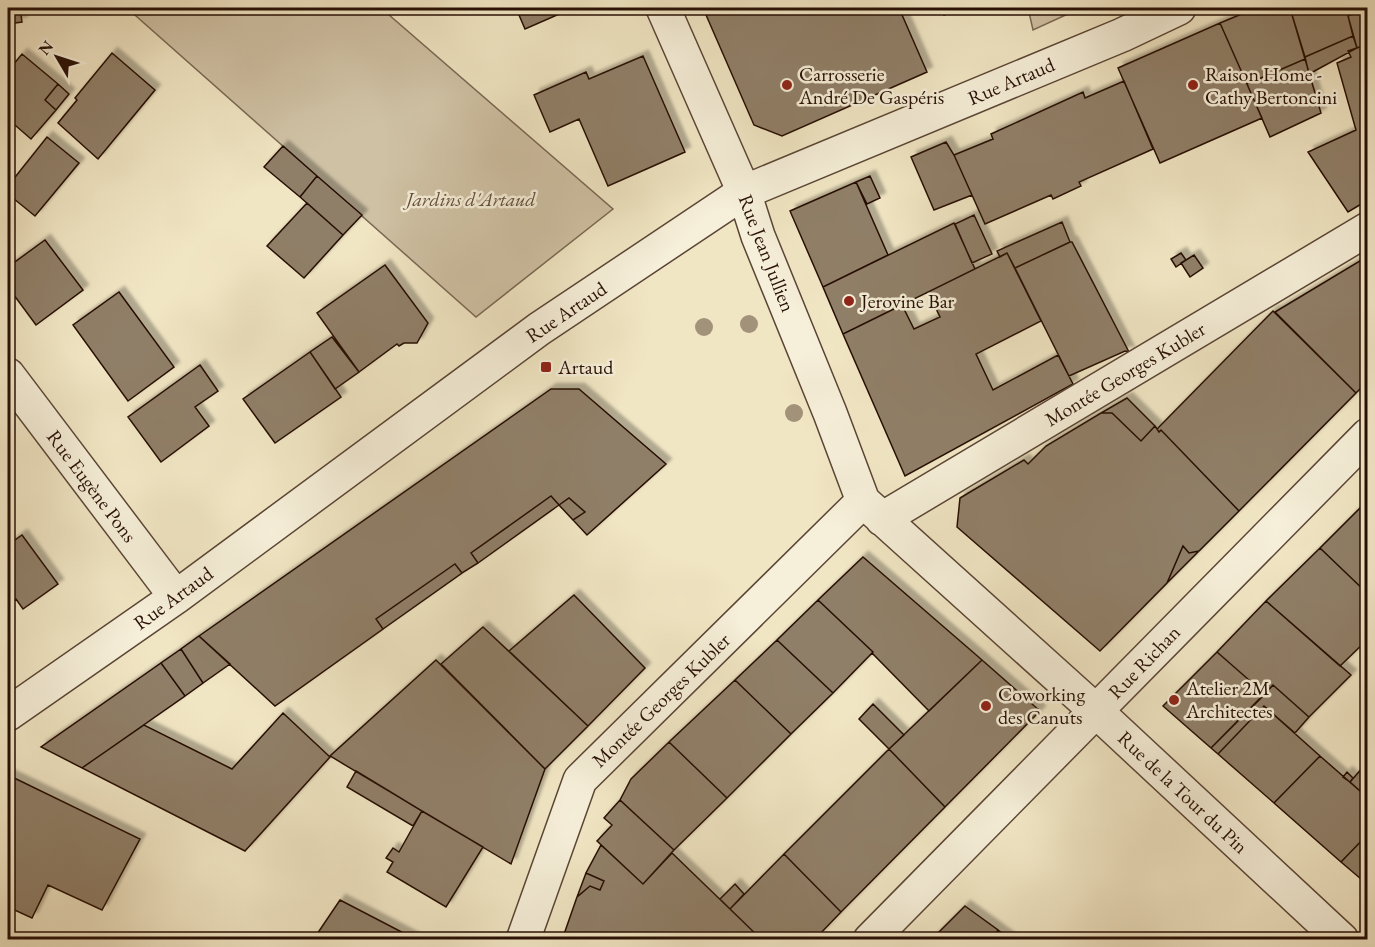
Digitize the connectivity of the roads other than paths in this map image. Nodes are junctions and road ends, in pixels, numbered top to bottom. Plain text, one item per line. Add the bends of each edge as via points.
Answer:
1 (663, 8) edge
2 (1179, 8) edge
3 (744, 192) junction
4 (1368, 229) edge
5 (8, 375) edge
6 (1368, 435) edge
7 (873, 510) junction
8 (176, 597) junction
9 (1096, 711) junction
10 (8, 714) edge
11 (523, 939) edge
12 (870, 939) edge
13 (1342, 939) edge

1 - 3 street, Rue Jean Jullien
2 - 3 street, Rue Artaud
3 - 7 street, Rue Jean Jullien via 758,236
3 - 8 street, Rue Artaud via 539,329
4 - 7 street, Montée Georges Kubler
5 - 8 street, Rue Eugène Pons
6 - 9 street, Rue Richan
7 - 9 street, Rue de la Tour du Pin
7 - 11 street, Montée Georges Kubler via 580,780
8 - 10 street, Rue Artaud
9 - 12 street, Rue Richan
9 - 13 street, Rue de la Tour du Pin

